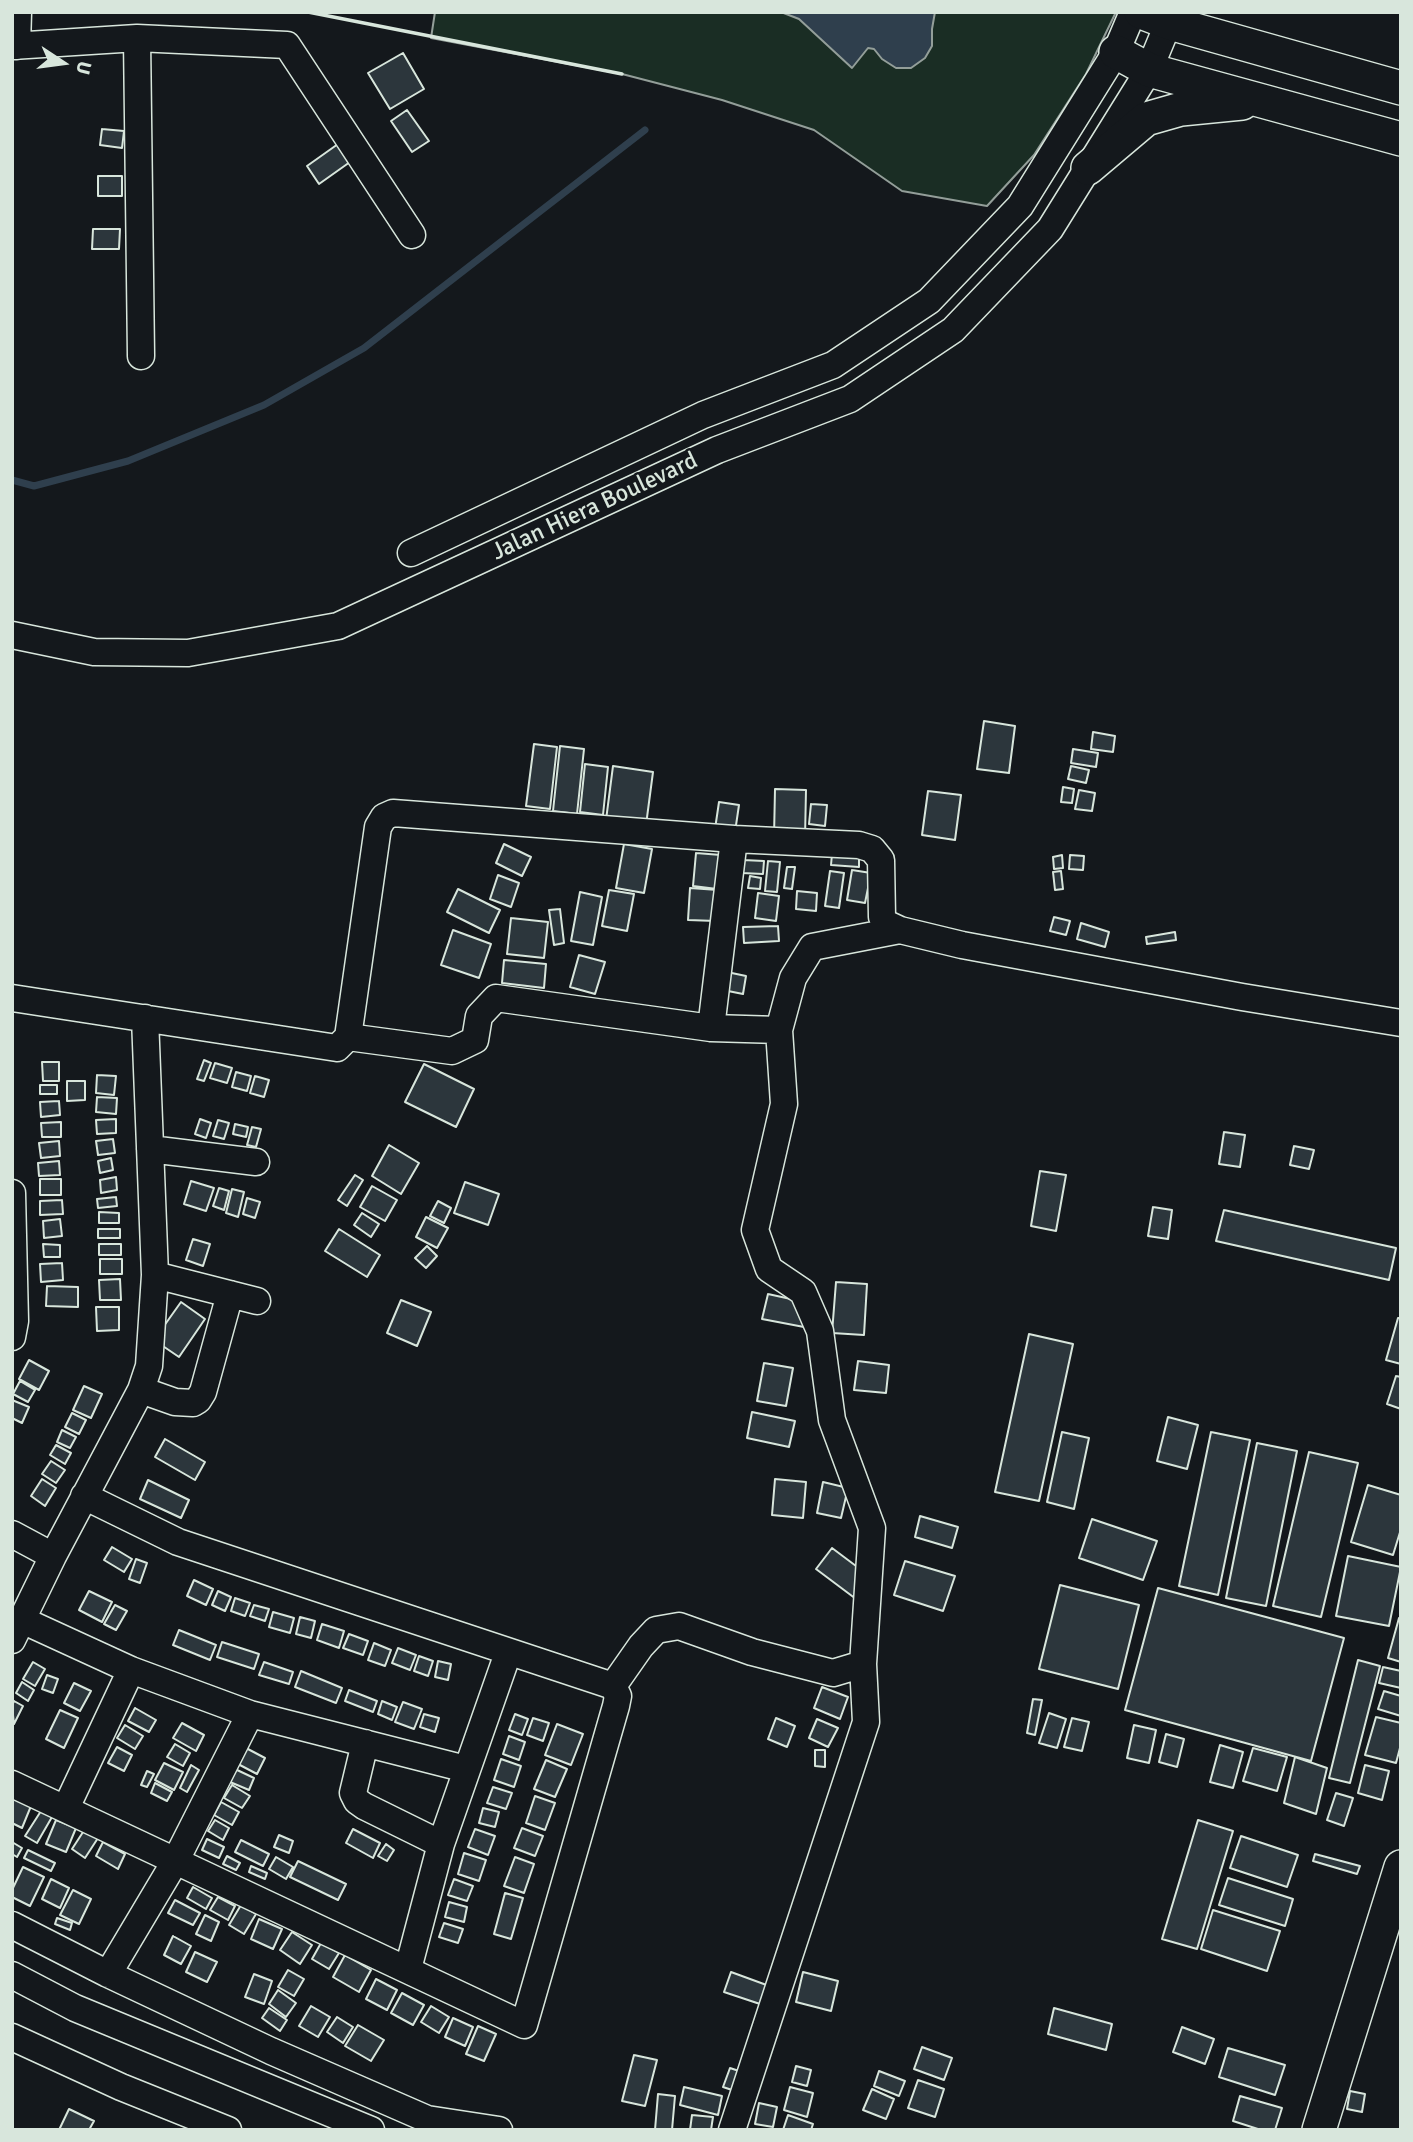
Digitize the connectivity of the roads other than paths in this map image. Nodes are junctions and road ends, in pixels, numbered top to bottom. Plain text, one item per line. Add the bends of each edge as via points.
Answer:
1 (18, 12) edge
2 (1133, 12) edge
3 (1224, 12) edge
4 (1161, 16) edge
5 (137, 38) junction
6 (15, 46) edge
7 (1116, 52) junction
8 (1279, 54) junction
9 (1149, 70) junction
10 (1342, 72) junction
11 (1401, 75) edge
12 (1401, 88) edge
13 (1262, 101) junction
14 (1329, 119) junction
15 (1401, 139) edge
16 (1401, 161) edge
17 (1088, 168) junction
18 (412, 235) dead end
19 (141, 356) dead end
20 (703, 415) junction
21 (717, 450) junction
22 (411, 553) dead end
23 (12, 635) edge
24 (734, 839) junction
25 (900, 930) junction
26 (12, 998) edge
27 (145, 1018) junction
28 (1401, 1023) edge
29 (711, 1028) junction
30 (779, 1030) junction
31 (348, 1038) junction
32 (150, 1149) junction
33 (256, 1162) dead end
34 (12, 1193) edge
35 (155, 1275) junction
36 (230, 1294) junction
37 (257, 1301) dead end
38 (12, 1337) edge
39 (141, 1390) junction
40 (84, 1496) junction
41 (12, 1534) edge
42 (53, 1556) junction
43 (17, 1630) edge
44 (508, 1653) junction
45 (863, 1664) junction
46 (131, 1670) junction
47 (613, 1686) junction
48 (250, 1714) junction
49 (365, 1743) junction
50 (466, 1769) junction
51 (12, 1784) edge
52 (66, 1808) junction
53 (441, 1844) junction
54 (177, 1860) junction
55 (1401, 1867) edge
56 (12, 1924) edge
57 (408, 1969) junction
58 (108, 1974) junction
59 (12, 1975) edge
60 (12, 2037) edge
61 (408, 2122) edge
62 (228, 2130) edge
63 (371, 2130) edge
64 (499, 2130) edge
65 (732, 2130) edge
66 (1319, 2130) edge

1 - 6 street
2 - 7 street, Jalan Hiera Boulevard
3 - 8 main road
4 - 8 main road
4 - 9 street, Jalan Hiera Boulevard
5 - 6 street
5 - 18 street via 287,45
5 - 19 street
7 - 9 main road
7 - 20 street, Jalan Hiera Boulevard via 1020,206 929,301 834,365
8 - 10 main road
9 - 13 main road
9 - 17 street, Jalan Hiera Boulevard
10 - 11 main road
10 - 12 main road
13 - 14 main road
13 - 17 main road via 1181,109 1146,119
14 - 15 main road
14 - 16 main road
17 - 21 street, Jalan Hiera Boulevard via 1050,229 953,330 850,399
20 - 21 street
20 - 22 street, Jalan Hiera Boulevard
21 - 23 street, Jalan Hiera Boulevard via 338,626 188,653 94,652
24 - 25 street via 872,849 881,860 882,917
24 - 29 street
24 - 31 street via 393,813 384,817 378,827
25 - 28 street
25 - 30 street via 812,947 793,978
26 - 27 street
27 - 31 street via 337,1048
27 - 32 street
29 - 30 street
29 - 31 street via 496,998 479,1016 475,1040 453,1051
30 - 45 street via 784,1104 755,1230 769,1269 803,1292 820,1331 832,1420 872,1528
32 - 33 street
32 - 35 street
34 - 38 street
35 - 36 street
35 - 39 street via 149,1366
36 - 37 street
36 - 39 street via 198,1400 175,1402
39 - 40 street
40 - 42 street
40 - 44 street via 178,1542
41 - 42 street
42 - 43 street
43 - 46 street
44 - 47 street
44 - 50 street
45 - 47 street via 832,1673 679,1626 656,1630
45 - 65 street via 866,1722
46 - 48 street
46 - 52 street
47 - 57 street via 616,1706 524,2025
48 - 49 street
48 - 54 street
49 - 50 street
49 - 53 street via 353,1793 357,1801
50 - 53 street
51 - 52 street
52 - 54 street
53 - 57 street
54 - 57 street
54 - 58 street
55 - 66 main road
56 - 58 street
58 - 61 street
59 - 63 street via 75,2008
60 - 62 street
61 - 64 street

